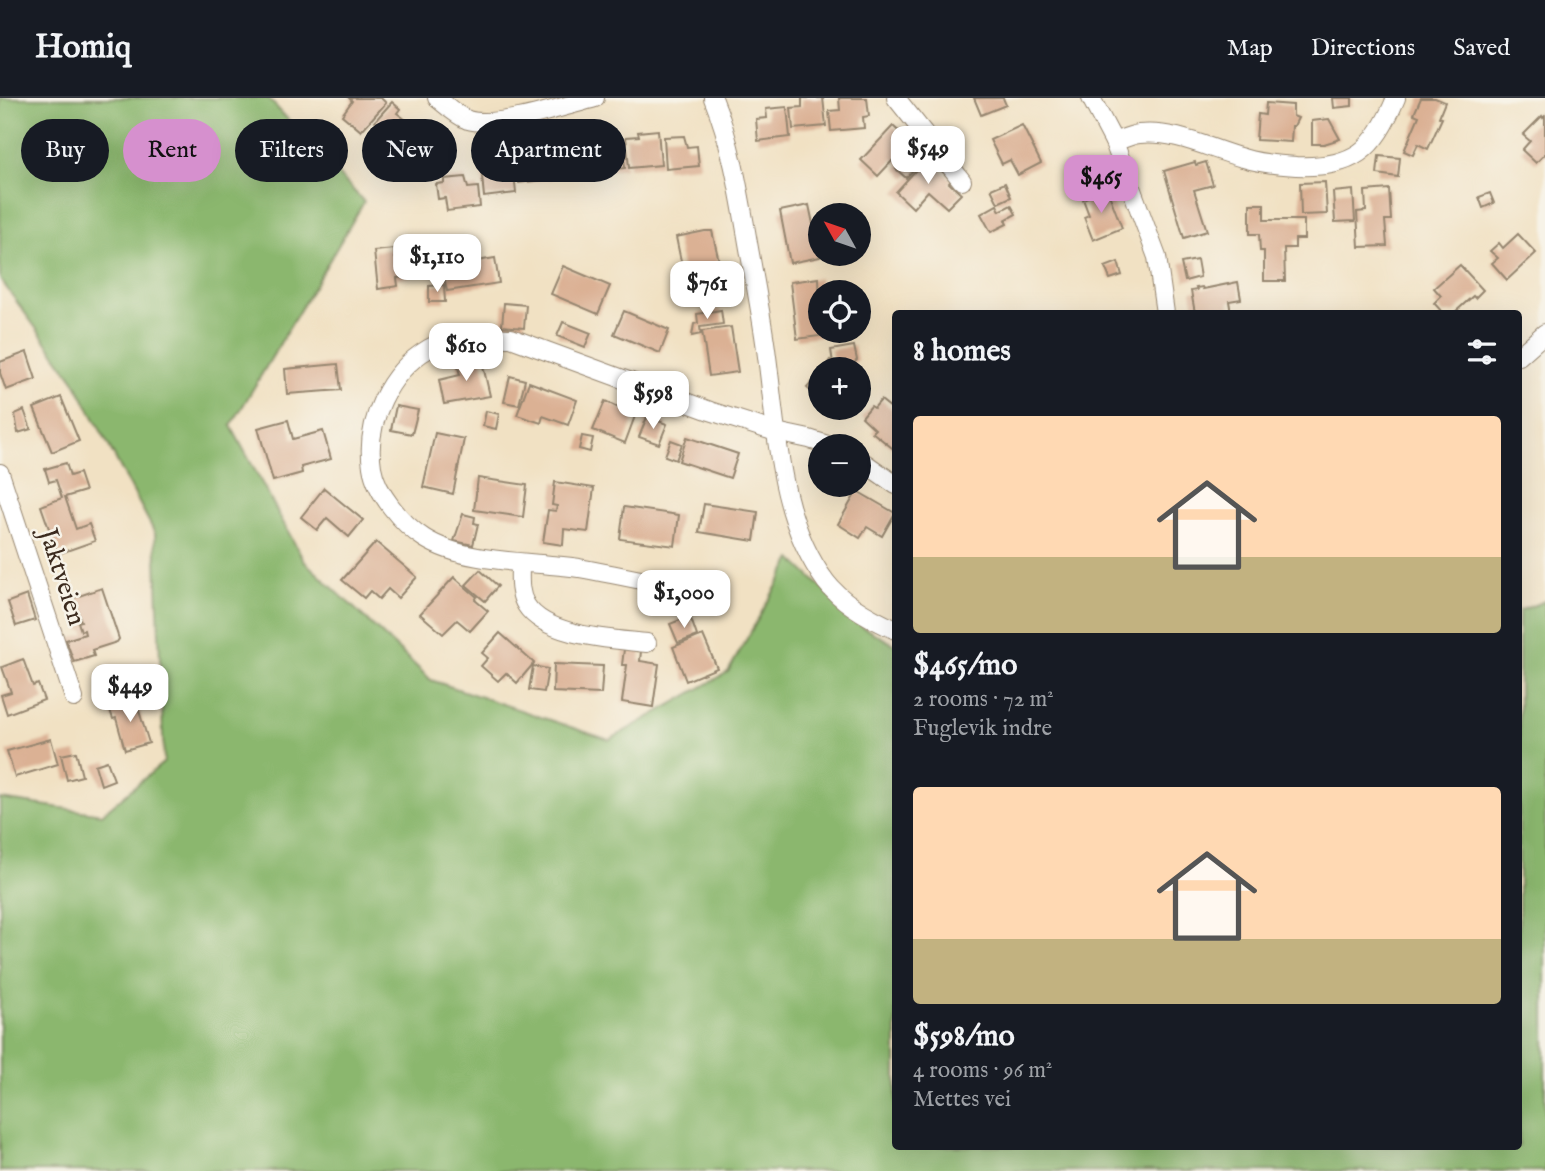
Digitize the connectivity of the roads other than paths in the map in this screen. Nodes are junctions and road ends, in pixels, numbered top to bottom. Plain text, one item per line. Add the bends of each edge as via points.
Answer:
1 (437, 98) edge
2 (595, 98) edge
3 (713, 98) edge
4 (896, 98) edge
5 (1091, 98) edge
6 (1396, 98) edge
7 (1114, 142) junction
8 (962, 181) dead end
9 (1165, 310) edge
10 (1545, 333) edge
11 (1522, 353) edge
12 (776, 432) junction
13 (808, 439) edge
14 (871, 467) edge
15 (0, 473) edge
16 (892, 482) edge
17 (520, 563) junction
18 (699, 593) dead end
19 (892, 627) edge
20 (647, 643) dead end
21 (75, 698) dead end

1 - 2 street via 465,119 483,123
3 - 12 street via 737,181
4 - 8 street
5 - 7 street
6 - 7 street via 1370,144 1349,160 1324,167 1245,159 1155,134
7 - 9 street via 1157,257
10 - 11 street
12 - 13 street
12 - 17 street via 510,338 460,339 429,348 394,377 381,404 371,436 372,468 381,491 424,538 453,551
12 - 19 street via 788,498 802,541 827,583 845,601
14 - 16 street
15 - 21 street, Jaktveien
17 - 18 street via 577,568
17 - 20 street via 520,591 536,618 563,630

